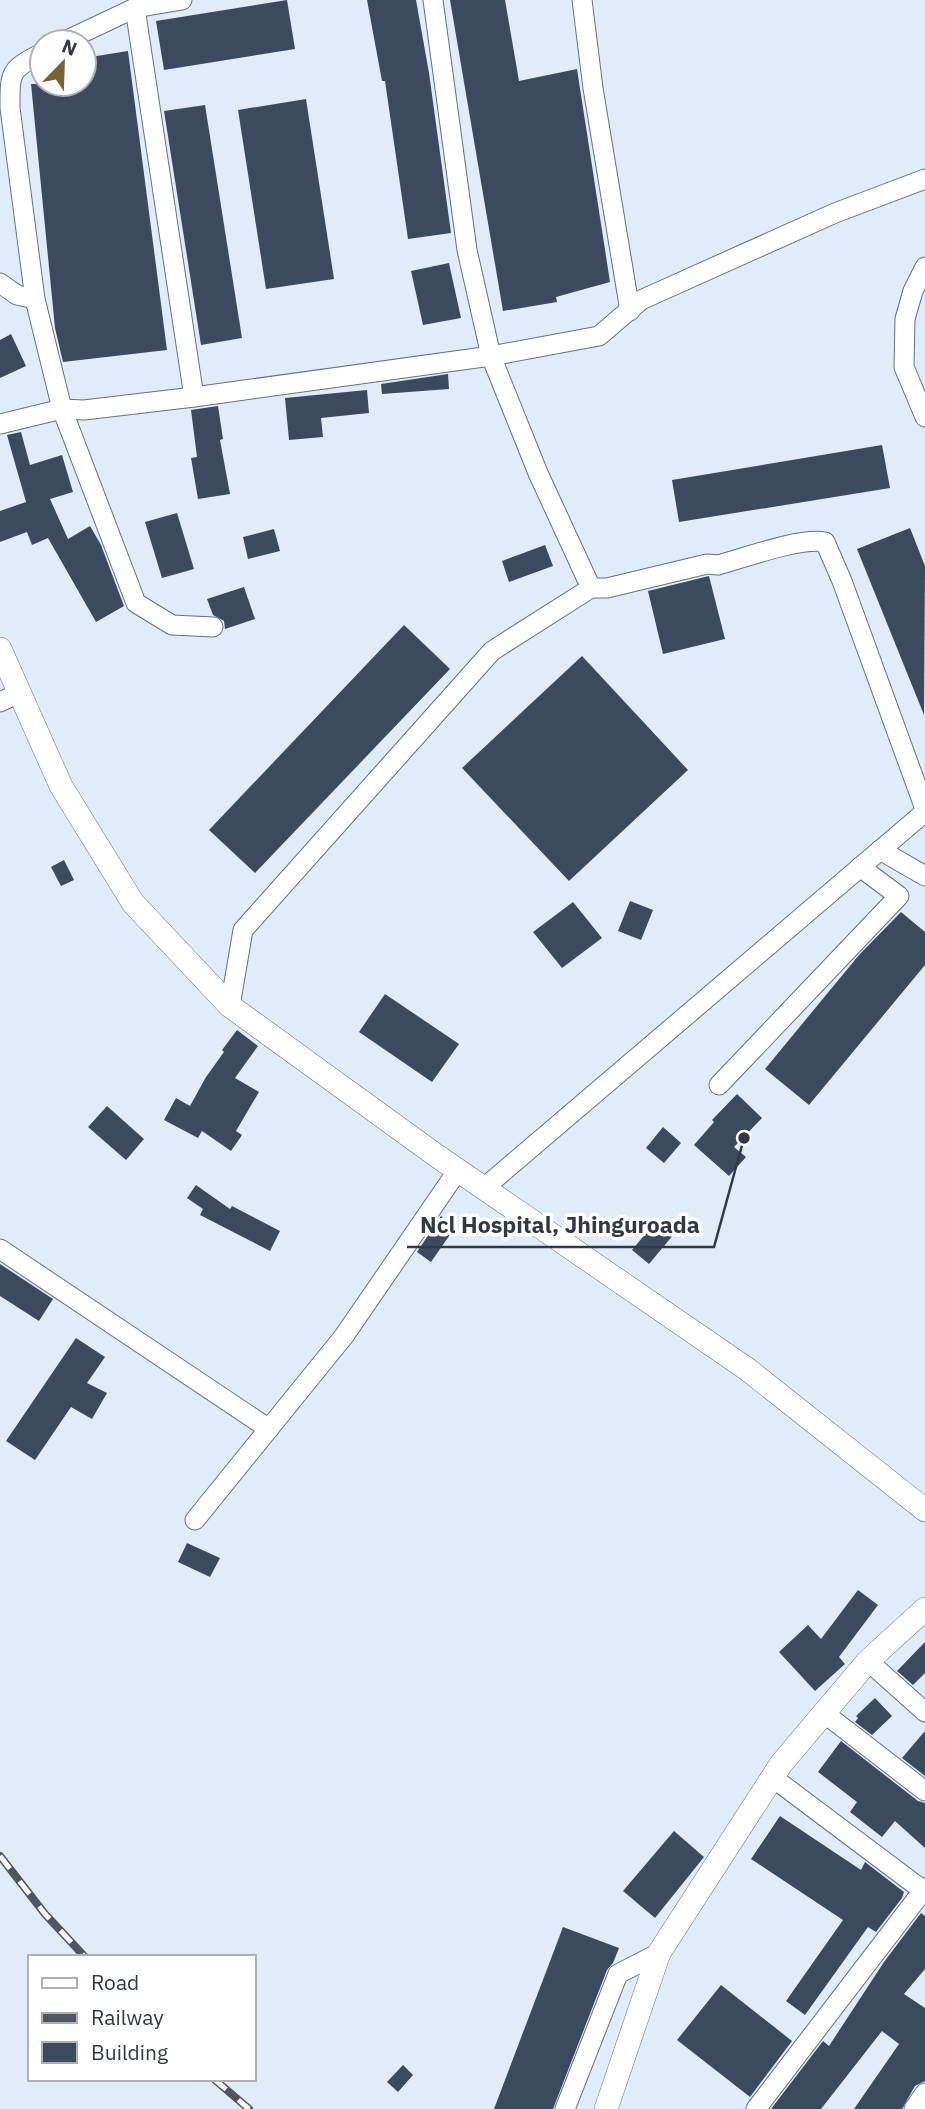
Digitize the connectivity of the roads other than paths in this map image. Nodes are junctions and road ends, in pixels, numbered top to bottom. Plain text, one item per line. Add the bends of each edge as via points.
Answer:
1 (182, 0) edge
2 (433, 0) edge
3 (582, 0) edge
4 (135, 8) junction
5 (109, 10) edge
6 (83, 28) edge
7 (28, 59) edge
8 (925, 179) edge
9 (925, 267) edge
10 (0, 283) edge
11 (35, 299) junction
12 (630, 311) junction
13 (491, 356) junction
14 (194, 397) junction
15 (62, 409) junction
16 (925, 416) edge
17 (0, 424) edge
18 (591, 588) junction
19 (213, 627) dead end
20 (0, 649) edge
21 (10, 697) edge
22 (925, 810) edge
23 (880, 850) junction
24 (860, 867) junction
25 (925, 876) edge
26 (230, 1006) junction
27 (719, 1085) dead end
28 (458, 1170) junction
29 (484, 1188) junction
30 (0, 1249) edge
31 (269, 1429) junction
32 (925, 1510) edge
33 (195, 1520) dead end
34 (925, 1609) edge
35 (868, 1661) junction
36 (925, 1712) edge
37 (824, 1713) junction
38 (772, 1777) junction
39 (925, 1791) edge
40 (924, 1891) edge
41 (659, 1953) junction
42 (925, 2093) edge
43 (565, 2109) edge
44 (606, 2109) edge
45 (756, 2109) edge
46 (914, 2109) edge

1 - 4 street
2 - 13 street via 467,250
3 - 12 street
4 - 5 street
4 - 14 street
5 - 6 street
7 - 11 street via 10,78 10,108
8 - 12 street via 642,300
9 - 16 street via 912,291 905,319 904,367
10 - 11 street via 17,295
11 - 15 street
12 - 13 street via 599,336
13 - 14 street
13 - 18 street
14 - 15 street
15 - 17 street
15 - 19 street via 136,603 172,625
18 - 22 street via 718,565 801,543 825,542
18 - 26 street via 492,651 243,930
20 - 21 street
21 - 26 street via 133,903
22 - 23 street
23 - 24 street
23 - 25 street
24 - 27 street via 899,896
24 - 29 street
26 - 28 street
28 - 29 street
28 - 31 street via 344,1336
29 - 32 street via 747,1369
30 - 31 street
31 - 33 street
34 - 35 street
35 - 36 street
35 - 37 street
37 - 38 street
37 - 39 street
38 - 40 street
38 - 41 street
40 - 45 street
41 - 43 street via 618,1974
41 - 44 street
42 - 46 street

